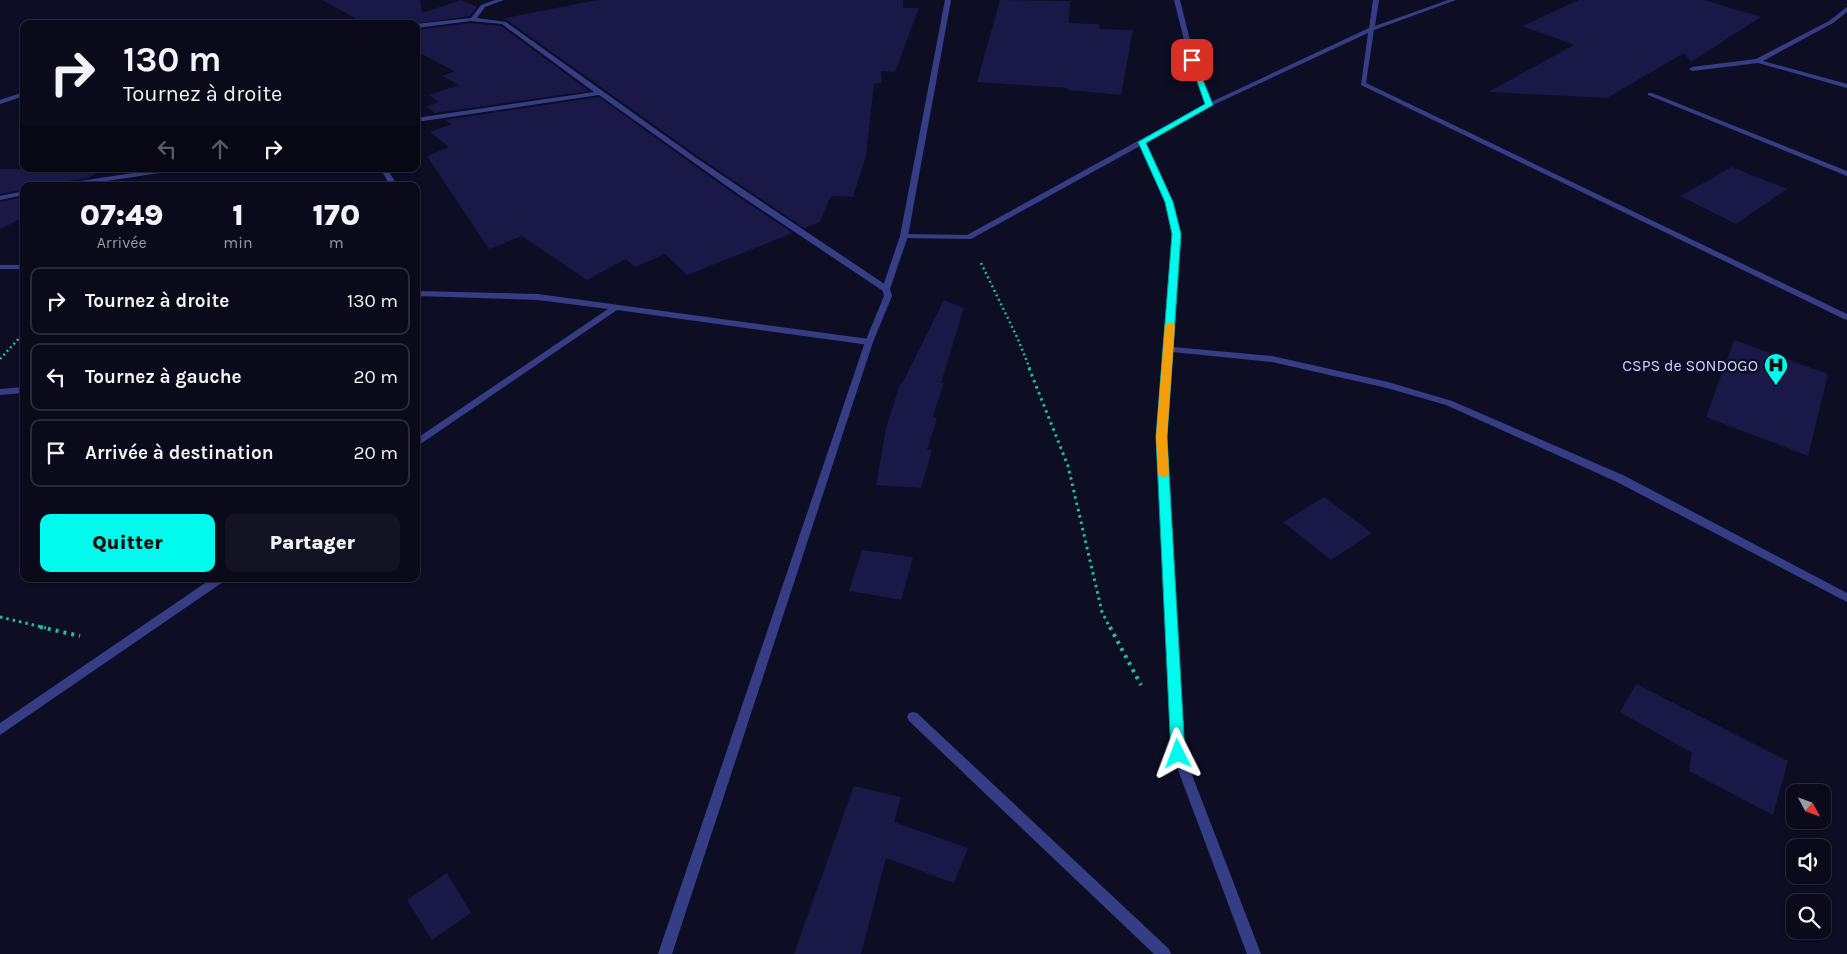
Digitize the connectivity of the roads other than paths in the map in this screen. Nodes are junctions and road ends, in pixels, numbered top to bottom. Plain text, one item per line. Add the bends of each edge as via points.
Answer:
1 (501, 0) edge
2 (948, 0) edge
3 (1178, 0) edge
4 (1376, 0) edge
5 (1453, 0) edge
6 (1847, 9) edge
7 (473, 19) junction
8 (420, 26) edge
9 (1372, 29) junction
10 (1758, 61) junction
11 (1692, 70) dead end
12 (1847, 86) edge
13 (599, 92) junction
14 (1650, 94) dead end
15 (20, 95) edge
16 (0, 102) edge
17 (1209, 105) junction
18 (420, 119) edge
19 (1142, 142) junction
20 (153, 172) edge
21 (1847, 174) edge
22 (87, 182) edge
23 (20, 194) edge
24 (0, 198) edge
25 (904, 236) junction
26 (0, 267) edge
27 (20, 267) edge
28 (886, 289) junction
29 (420, 293) edge
30 (615, 308) junction
31 (1847, 316) edge
32 (869, 342) junction
33 (1168, 349) junction
34 (20, 390) edge
35 (0, 392) edge
36 (420, 441) edge
37 (215, 582) edge
38 (1847, 598) edge
39 (913, 717) dead end
40 (0, 730) edge
41 (665, 954) edge
42 (1164, 954) edge
43 (1254, 954) edge

1 - 7 street via 483,6
2 - 25 street
3 - 17 street via 1192,60
4 - 9 street
5 - 9 street
6 - 10 street via 1830,22
7 - 8 street
7 - 13 street via 504,23
9 - 17 street
9 - 31 street via 1362,84
10 - 11 street
10 - 12 street
13 - 18 street
13 - 28 street
14 - 21 street
15 - 16 street
17 - 19 street
19 - 25 street via 968,237
19 - 33 street via 1169,202 1176,234
20 - 22 street
23 - 24 street
25 - 28 street
26 - 27 street
28 - 32 street via 888,296
29 - 30 street via 538,297
30 - 32 street
30 - 36 street
32 - 41 street
33 - 38 street via 1272,359 1388,384 1449,403 1621,479
33 - 43 street via 1162,437 1178,754
34 - 35 street
37 - 40 street
39 - 42 street

